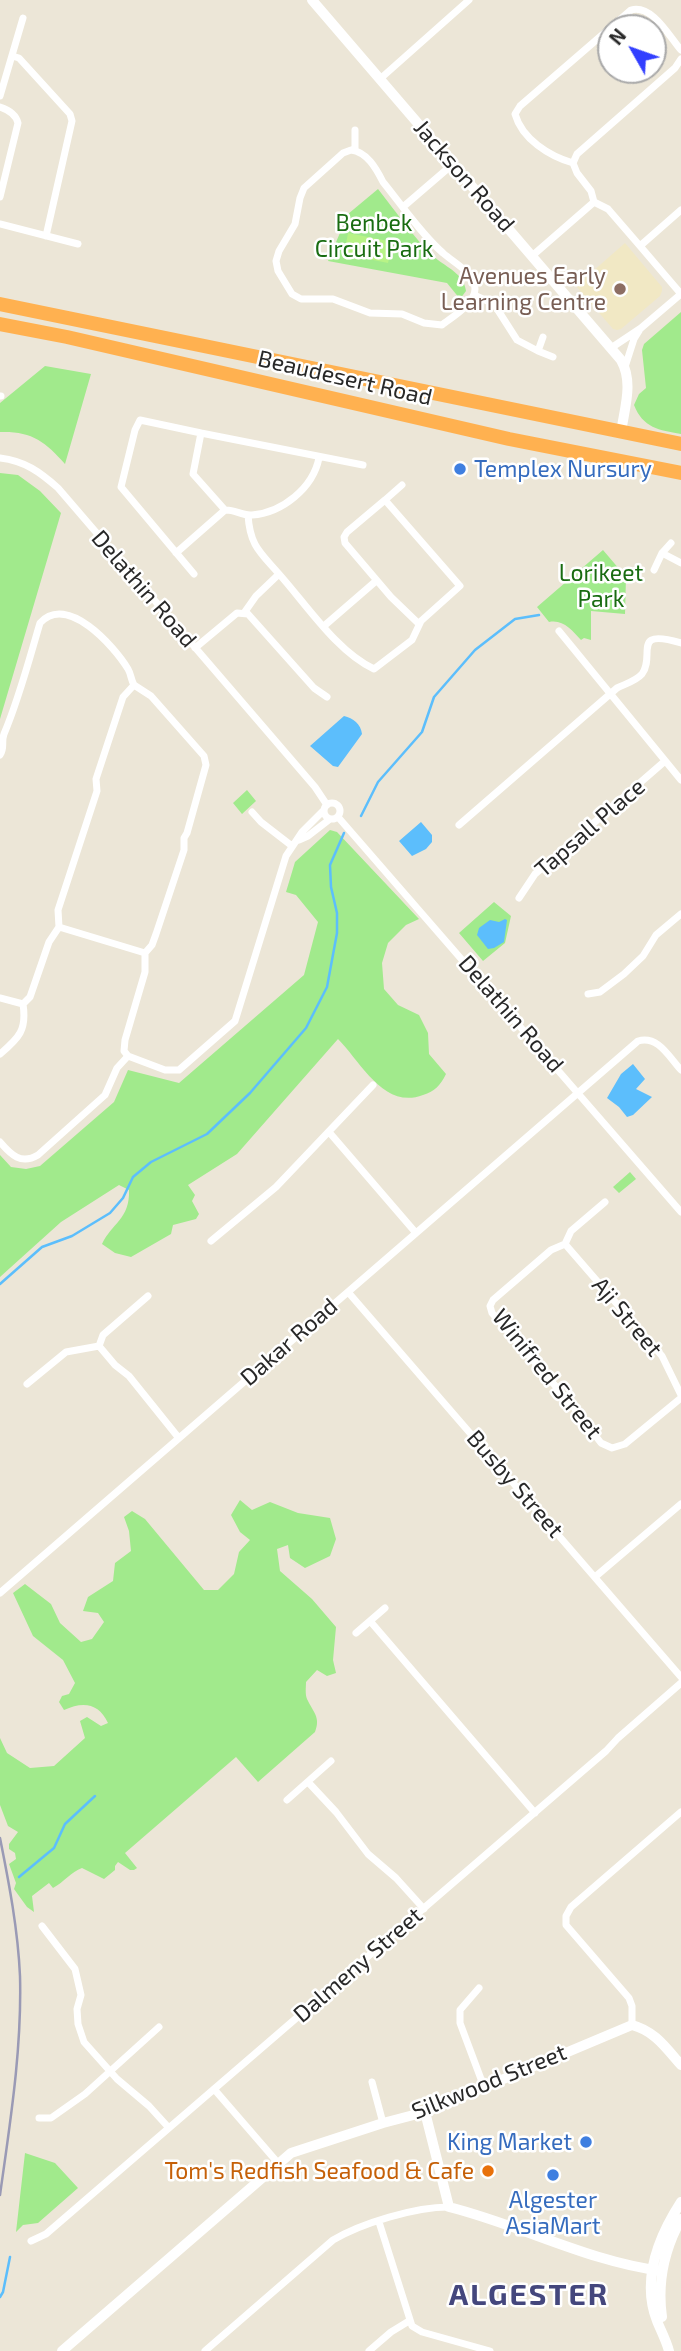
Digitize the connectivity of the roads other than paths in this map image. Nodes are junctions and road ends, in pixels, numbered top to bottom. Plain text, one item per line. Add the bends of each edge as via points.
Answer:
1 (312, 0) edge
2 (468, 0) edge
3 (23, 18) dead end
4 (681, 50) edge
5 (12, 56) junction
6 (681, 59) edge
7 (380, 79) junction
8 (0, 96) edge
9 (0, 107) edge
10 (355, 131) dead end
11 (355, 150) junction
12 (573, 163) junction
13 (453, 164) junction
14 (0, 197) edge
15 (594, 202) junction
16 (403, 207) junction
17 (681, 210) edge
18 (0, 224) edge
19 (46, 236) junction
20 (78, 244) dead end
21 (640, 246) junction
22 (532, 256) junction
23 (681, 294) edge
24 (474, 295) junction
25 (0, 304) edge
26 (0, 324) edge
27 (641, 328) junction
28 (543, 337) dead end
29 (611, 348) junction
30 (537, 351) junction
31 (553, 357) dead end
32 (625, 367) junction
33 (201, 433) junction
34 (621, 433) junction
35 (681, 443) edge
36 (0, 458) edge
37 (319, 458) junction
38 (363, 465) dead end
39 (681, 473) edge
40 (402, 485) dead end
41 (385, 500) junction
42 (225, 510) junction
43 (248, 516) junction
44 (671, 543) dead end
45 (176, 553) junction
46 (662, 553) junction
47 (681, 564) edge
48 (654, 570) dead end
49 (194, 574) dead end
50 (279, 574) junction
51 (376, 581) junction
52 (244, 612) junction
53 (419, 624) junction
54 (324, 626) junction
55 (559, 631) dead end
56 (681, 643) edge
57 (195, 648) junction
58 (134, 685) junction
59 (610, 695) junction
60 (327, 697) dead end
61 (0, 755) edge
62 (665, 761) junction
63 (681, 780) edge
64 (326, 807) junction
65 (252, 812) dead end
66 (334, 818) junction
67 (459, 824) dead end
68 (295, 843) junction
69 (519, 898) dead end
70 (681, 914) edge
71 (59, 927) junction
72 (145, 953) junction
73 (588, 994) dead end
74 (0, 998) edge
75 (23, 1004) junction
76 (0, 1054) edge
77 (128, 1056) junction
78 (681, 1070) edge
79 (373, 1085) dead end
80 (579, 1093) junction
81 (329, 1132) junction
82 (0, 1142) edge
83 (605, 1202) dead end
84 (681, 1212) edge
85 (416, 1233) junction
86 (211, 1241) dead end
87 (565, 1244) junction
88 (348, 1292) junction
89 (148, 1296) dead end
90 (99, 1346) junction
91 (27, 1384) dead end
92 (681, 1396) edge
93 (178, 1437) junction
94 (681, 1504) edge
95 (596, 1577) junction
96 (0, 1593) edge
97 (385, 1608) dead end
98 (370, 1621) junction
99 (356, 1633) dead end
100 (681, 1677) edge
101 (681, 1684) edge
102 (331, 1762) dead end
103 (308, 1782) junction
104 (287, 1800) dead end
105 (535, 1812) junction
106 (681, 1812) edge
107 (424, 1909) junction
108 (42, 1926) dead end
109 (479, 1988) dead end
110 (632, 2025) junction
111 (159, 2027) dead end
112 (681, 2064) edge
113 (111, 2073) junction
114 (372, 2082) dead end
115 (484, 2087) junction
116 (214, 2090) junction
117 (425, 2112) junction
118 (39, 2118) dead end
119 (383, 2123) junction
120 (169, 2128) junction
121 (278, 2163) junction
122 (680, 2205) edge
123 (449, 2207) junction
124 (681, 2219) edge
125 (379, 2222) junction
126 (31, 2241) dead end
127 (657, 2270) junction
128 (409, 2317) junction
129 (474, 2349) edge
130 (62, 2351) edge
131 (205, 2351) edge
132 (369, 2351) edge
133 (491, 2351) edge
134 (669, 2351) edge

1 - 7 street, Jackson Road
2 - 7 street
3 - 5 street
4 - 12 street via 649,12 634,9 520,106 515,114 518,124 536,144
5 - 8 street
5 - 19 street via 19,58 72,121
6 - 12 street via 578,153
7 - 13 street, Jackson Road
9 - 14 street via 19,123
10 - 11 street
11 - 16 street via 363,153
11 - 24 street via 343,153 304,188 295,224 276,261 292,294 301,299 333,299 370,313 402,314 432,326 442,325
12 - 15 street
13 - 16 street
13 - 22 street, Jackson Road
15 - 21 street via 608,209
15 - 22 street
16 - 24 street via 471,278
17 - 21 street
18 - 19 street
19 - 20 street
21 - 23 street
22 - 29 street, Jackson Road
23 - 27 street
24 - 30 street via 494,304 517,340
25 - 34 highway, Beaudesert Road
26 - 39 highway, Beaudesert Road via 509,439
27 - 29 street
27 - 32 street
28 - 30 street
29 - 32 street, Jackson Road
30 - 31 street
32 - 34 street via 628,384
33 - 37 street
33 - 42 street via 193,474
33 - 45 street via 140,420 122,480 124,493
34 - 35 highway, Beaudesert Road
36 - 57 street, Delathin Road via 42,473
37 - 38 street
37 - 43 street via 313,476 283,507
40 - 41 street
41 - 51 street via 344,537
41 - 53 street via 460,586
42 - 43 street
42 - 45 street
43 - 50 street via 254,545
44 - 46 street
45 - 49 street
46 - 47 street
46 - 48 street
50 - 52 street
50 - 54 street
51 - 53 street
51 - 54 street
52 - 57 street
52 - 60 street
53 - 54 street via 412,640 374,669 347,651
55 - 59 street
56 - 59 street via 663,638 650,642 644,672
57 - 64 street, Delathin Road via 315,787
58 - 61 street via 129,670 89,624 50,615 40,623
58 - 71 street via 123,697 96,779 97,791 58,910
58 - 72 street via 151,696 204,756 206,765 184,850 152,945
59 - 62 street
59 - 67 street
62 - 63 street
62 - 69 street, Tapsall Place via 535,874
64 - 66 street
64 - 66 street via 334,803 339,807
64 - 68 street
65 - 68 street
66 - 68 street
66 - 80 street, Delathin Road
68 - 77 street via 283,866 233,1025 179,1070 143,1064
70 - 73 street via 656,935 624,974 600,992
71 - 72 street
71 - 75 street via 48,942 30,997
72 - 77 street via 145,972 125,1040
74 - 75 street
75 - 76 street via 21,1032
77 - 82 street via 105,1095 38,1155 17,1158
78 - 80 street, Dakar Road via 659,1044 638,1041
79 - 81 street
80 - 84 street, Delathin Road
80 - 85 street, Dakar Road
81 - 85 street
81 - 86 street via 276,1187
83 - 87 street via 572,1231
85 - 88 street, Dakar Road
87 - 92 street, Aji Street via 662,1356
87 - 92 street, Winifred Street via 551,1250 493,1300 489,1306 492,1313 601,1443 612,1448 625,1444
88 - 93 street, Dakar Road
88 - 95 street, Busby Street
89 - 90 street via 103,1335
90 - 91 street via 66,1352
90 - 93 street
93 - 96 street, Dakar Road
94 - 95 street
95 - 100 street, Busby Street
97 - 98 street
98 - 99 street
98 - 105 street
101 - 105 street, Dalmeny Street
102 - 103 street
103 - 104 street
103 - 107 street via 368,1854
105 - 107 street, Dalmeny Street
106 - 110 street via 566,1916 566,1925 629,1998
107 - 116 street, Dalmeny Street
108 - 113 street via 75,1969 81,1995 78,2024 84,2042
109 - 115 street via 460,2010 460,2023
110 - 112 street via 646,2029
110 - 115 street, Silkwood Street
111 - 113 street
113 - 118 street via 51,2118
113 - 120 street
114 - 119 street
115 - 117 street, Silkwood Street
116 - 120 street, Dalmeny Street
116 - 121 street
117 - 119 street, Silkwood Street
117 - 123 street
119 - 121 street, Silkwood Street via 291,2153
120 - 126 street, Dalmeny Street via 46,2234
121 - 130 street, Silkwood Street
122 - 127 street via 659,2243
123 - 125 street via 418,2209
123 - 127 street via 598,2256
124 - 127 street
125 - 128 street
125 - 131 street via 333,2240
127 - 134 street via 653,2306
128 - 129 street via 412,2326 422,2332
128 - 132 street
129 - 133 street

